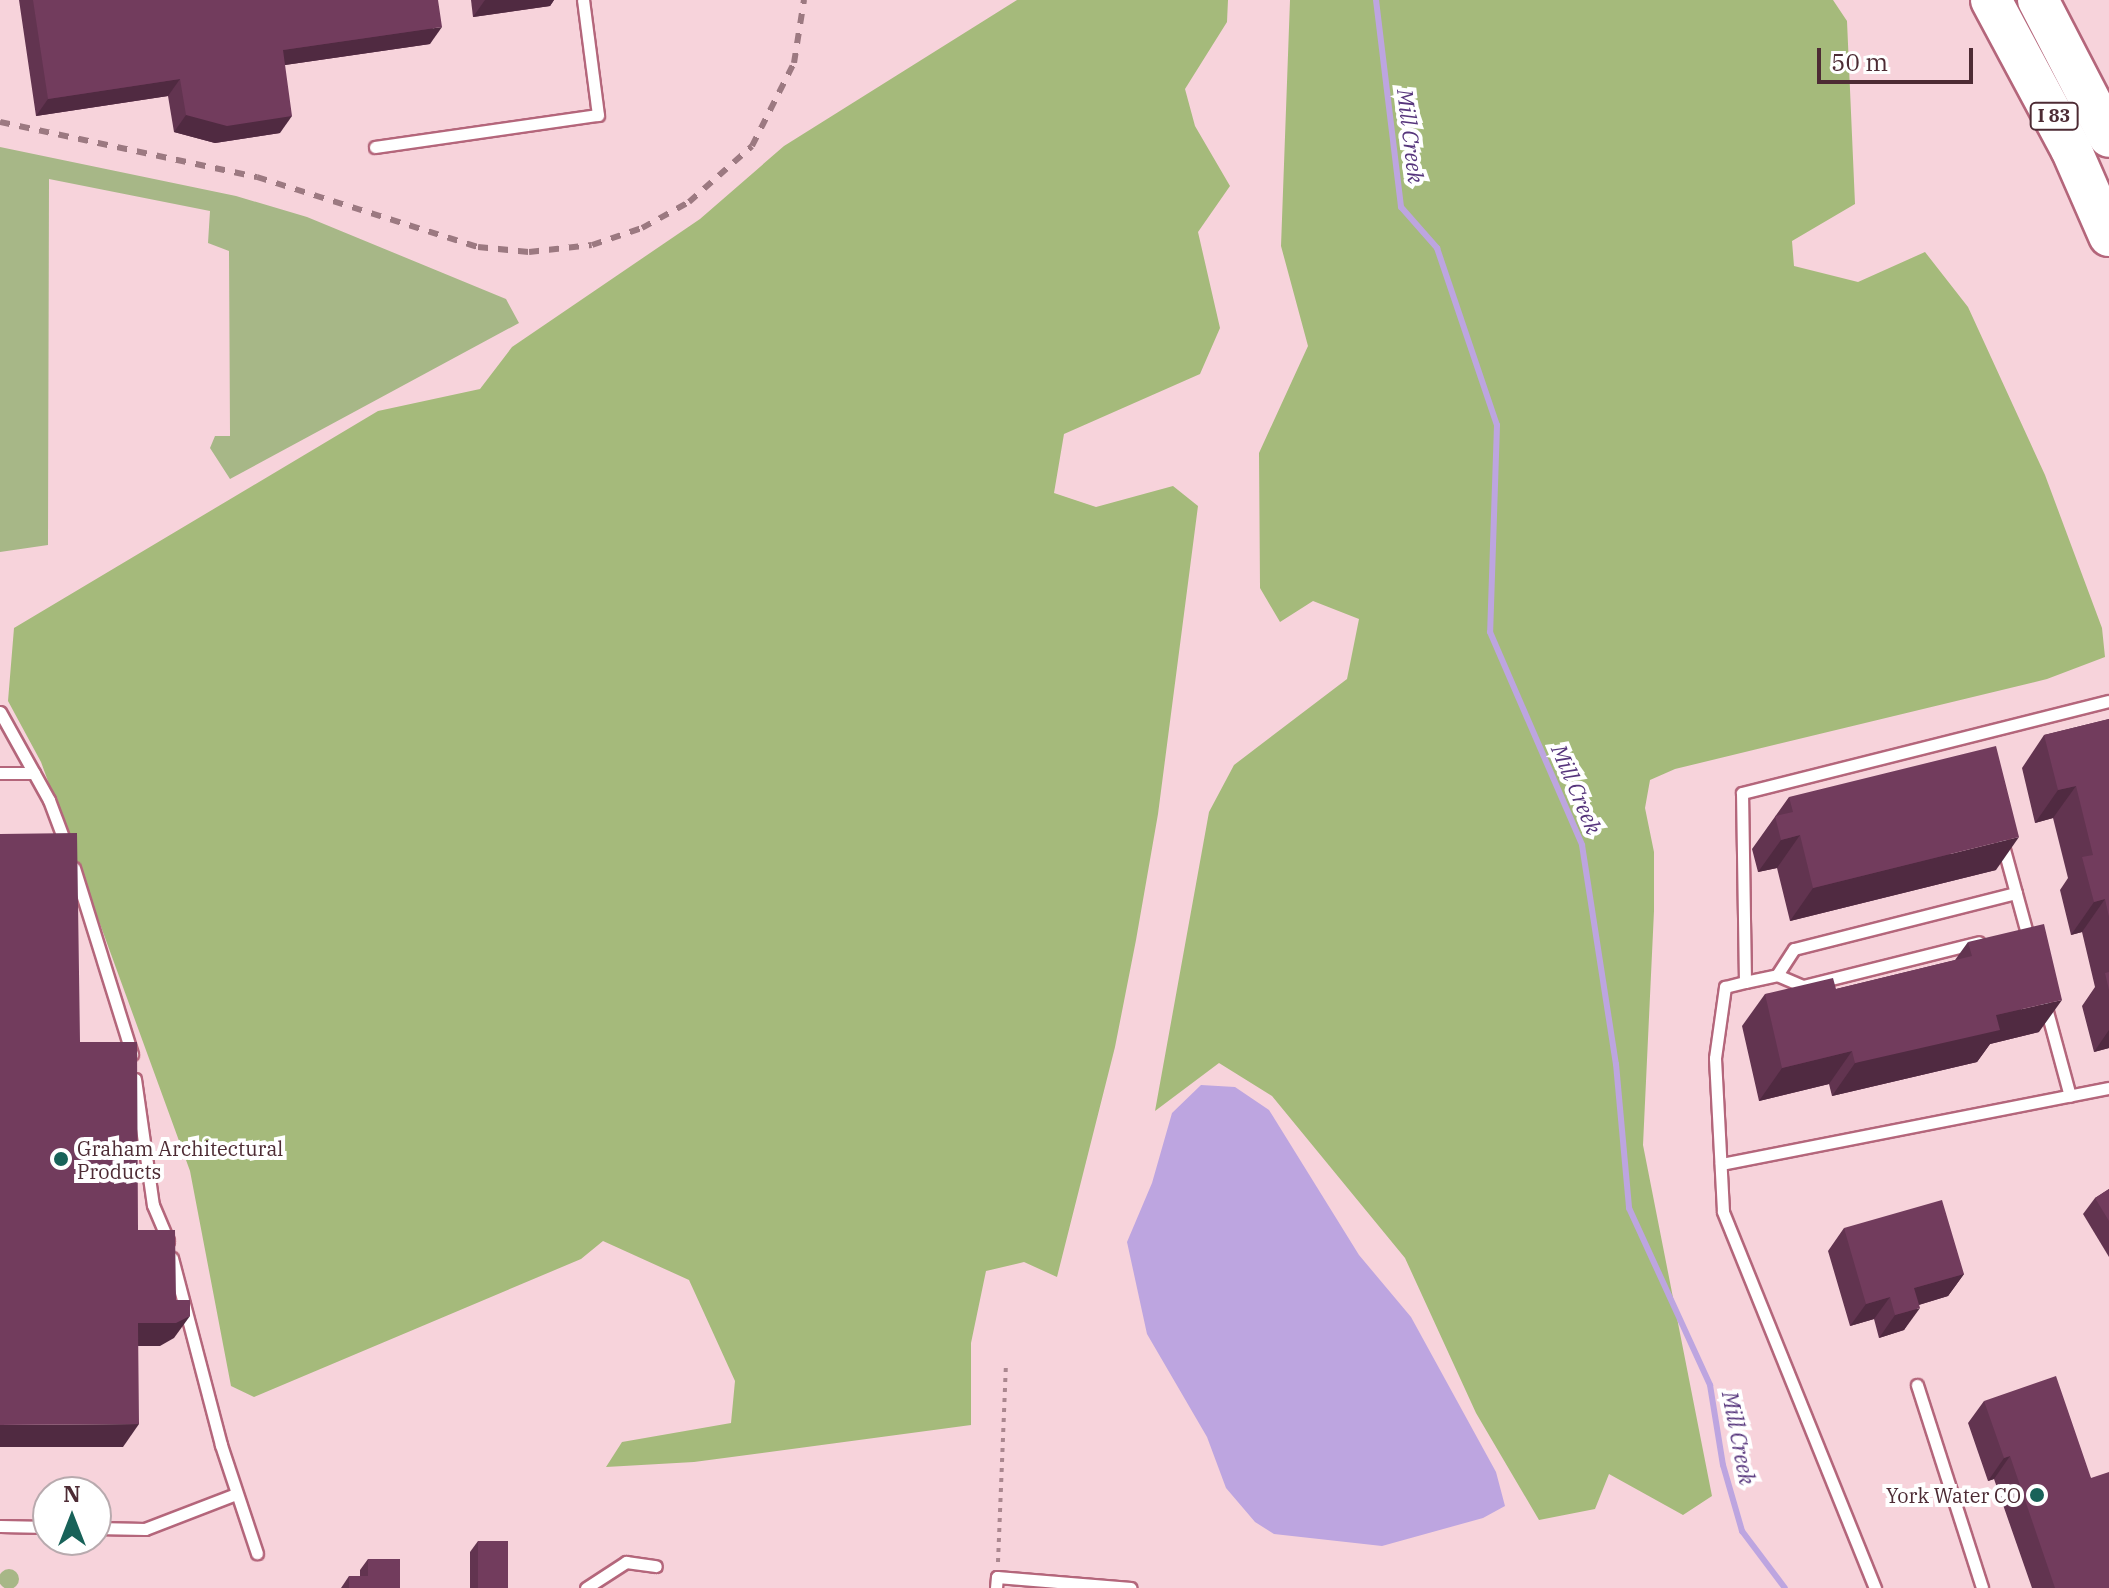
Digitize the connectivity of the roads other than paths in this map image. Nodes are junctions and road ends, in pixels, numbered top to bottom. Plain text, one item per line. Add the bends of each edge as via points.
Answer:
1 (583, 0) edge
2 (1991, 0) edge
3 (2038, 0) edge
4 (2109, 137) edge
5 (375, 147) dead end
6 (2109, 236) edge
7 (2109, 701) edge
8 (0, 712) edge
9 (1974, 735) junction
10 (1978, 750) edge
11 (0, 773) edge
12 (34, 773) junction
13 (1997, 821) edge
14 (2016, 893) junction
15 (2026, 930) junction
16 (2011, 934) edge
17 (1996, 937) edge
18 (2034, 960) edge
19 (1777, 975) junction
20 (1745, 982) junction
21 (2042, 990) edge
22 (2109, 1088) edge
23 (2070, 1096) junction
24 (1721, 1164) junction
25 (1917, 1385) dead end
26 (236, 1494) junction
27 (0, 1526) edge
28 (32, 1527) edge
29 (112, 1528) edge
30 (257, 1553) dead end
31 (656, 1566) dead end
32 (997, 1583) edge
33 (586, 1588) edge
34 (1131, 1588) edge
35 (1875, 1588) edge
36 (1982, 1588) edge

1 - 5 lane via 598,115
2 - 6 highway, I 83 via 2071,149
3 - 4 highway, I 83
7 - 9 lane
8 - 12 lane
9 - 10 lane
9 - 20 lane via 1742,793
11 - 12 lane
12 - 26 lane via 72,859 132,1053 153,1205 168,1241
13 - 14 lane
14 - 15 lane
14 - 19 lane via 1794,949
15 - 16 lane
15 - 18 lane
17 - 19 lane via 1803,986
19 - 20 lane
20 - 24 lane via 1725,987 1715,1058
21 - 23 lane
22 - 23 lane
23 - 24 lane
24 - 35 lane via 1723,1211
25 - 36 lane
26 - 29 lane via 145,1529
26 - 30 lane
27 - 28 lane
31 - 33 lane via 626,1562
32 - 34 lane

